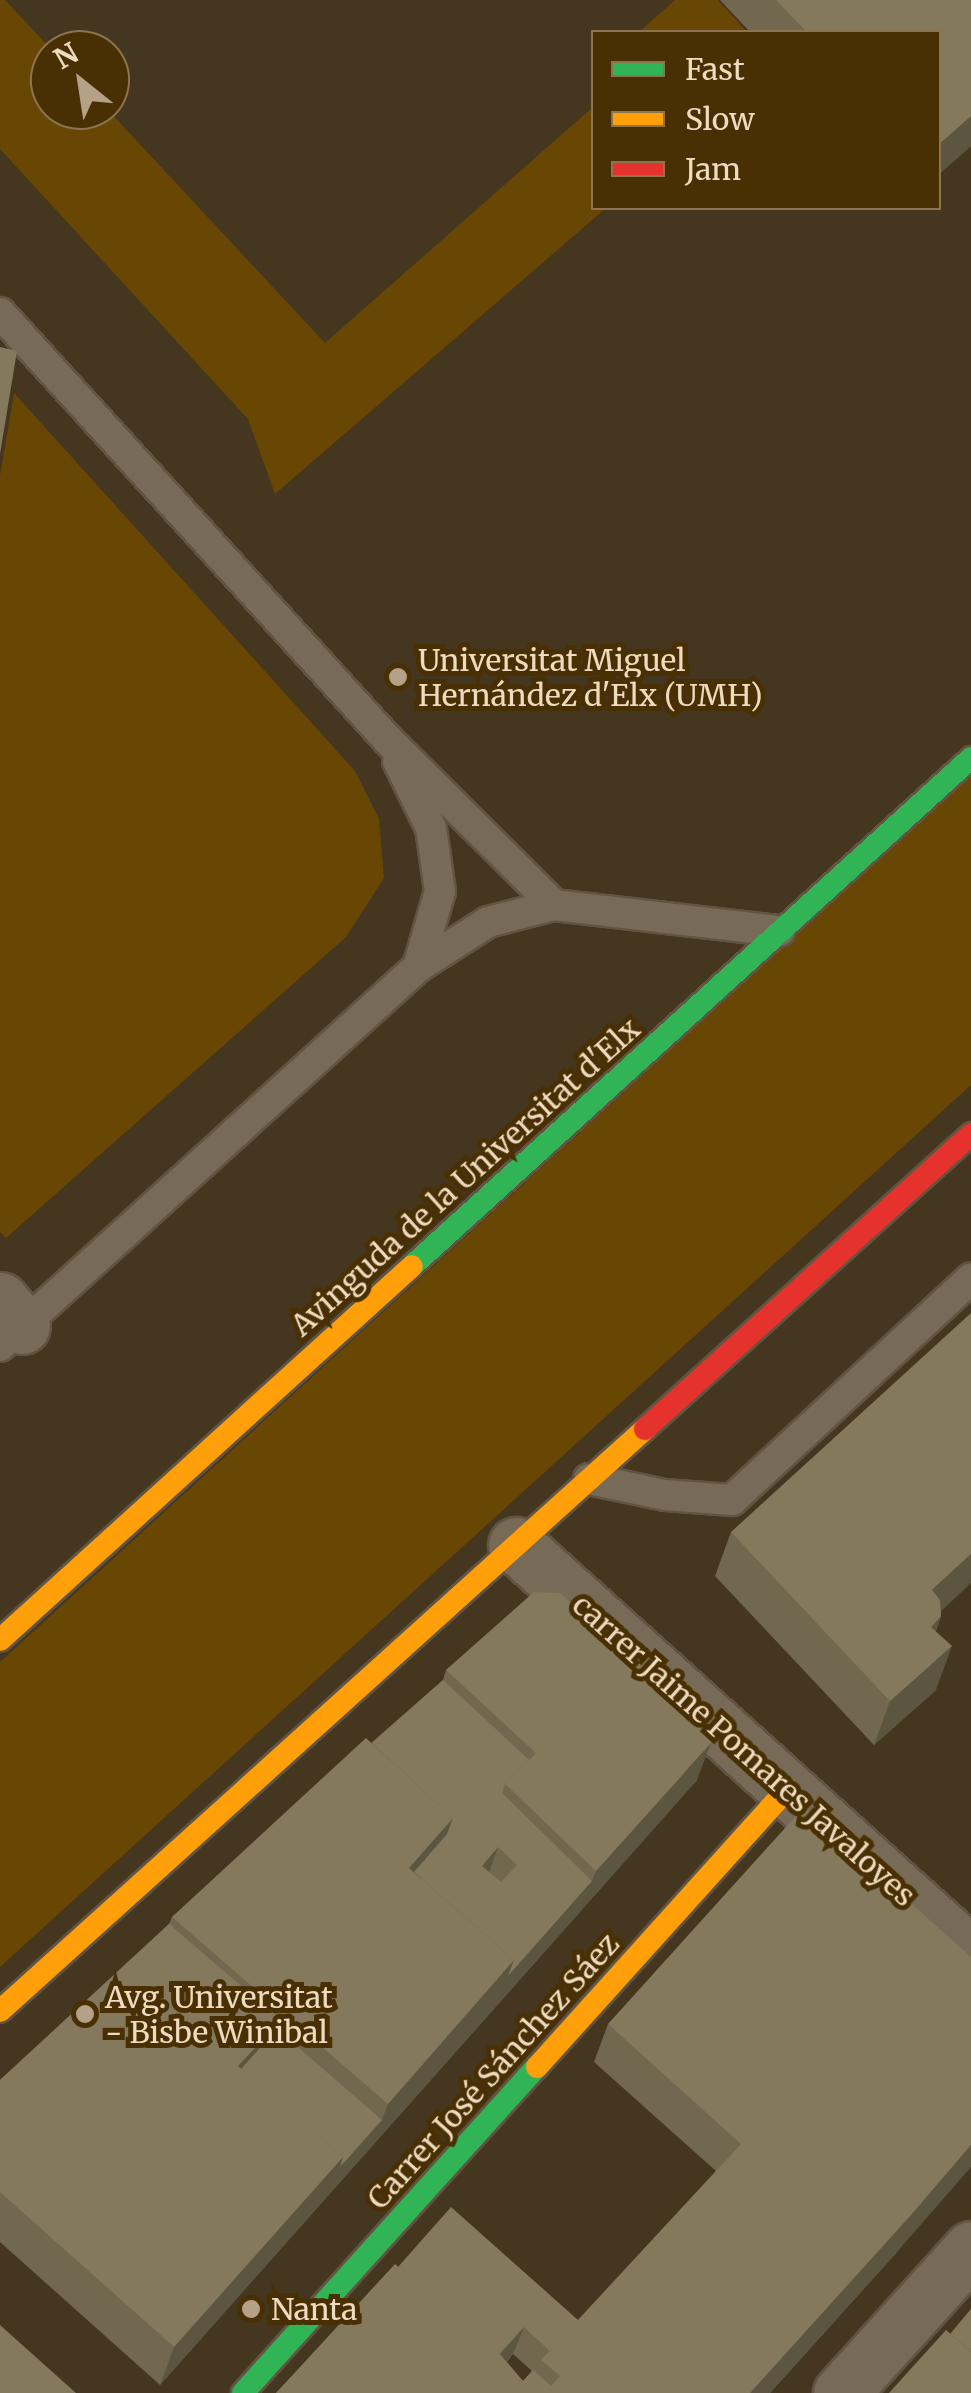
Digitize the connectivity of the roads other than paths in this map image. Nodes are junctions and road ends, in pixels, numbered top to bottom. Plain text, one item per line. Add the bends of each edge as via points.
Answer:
1 (0, 313) edge
2 (388, 740) junction
3 (971, 758) edge
4 (554, 905) junction
5 (780, 931) junction
6 (418, 968) junction
7 (971, 1134) edge
8 (971, 1279) edge
9 (7, 1324) edge
10 (589, 1479) junction
11 (516, 1544) junction
12 (0, 1640) edge
13 (786, 1788) junction
14 (971, 1955) edge
15 (0, 2011) edge
16 (971, 2249) edge
17 (243, 2393) edge
18 (840, 2393) edge

1 - 2 lane
2 - 4 lane
2 - 6 lane via 431,828 440,891
3 - 5 main road, Avinguda de la Universitat d'Elx
4 - 5 lane
4 - 6 lane via 488,922
5 - 12 main road, Avinguda de la Universitat d'Elx
6 - 9 lane
7 - 10 main road
8 - 10 lane via 732,1500
10 - 11 main road
11 - 13 street, carrer Jaime Pomares Javaloyes
11 - 15 main road
13 - 14 street, carrer Jaime Pomares Javaloyes
13 - 17 main road, Carrer José Sánchez Sáez
16 - 18 street

